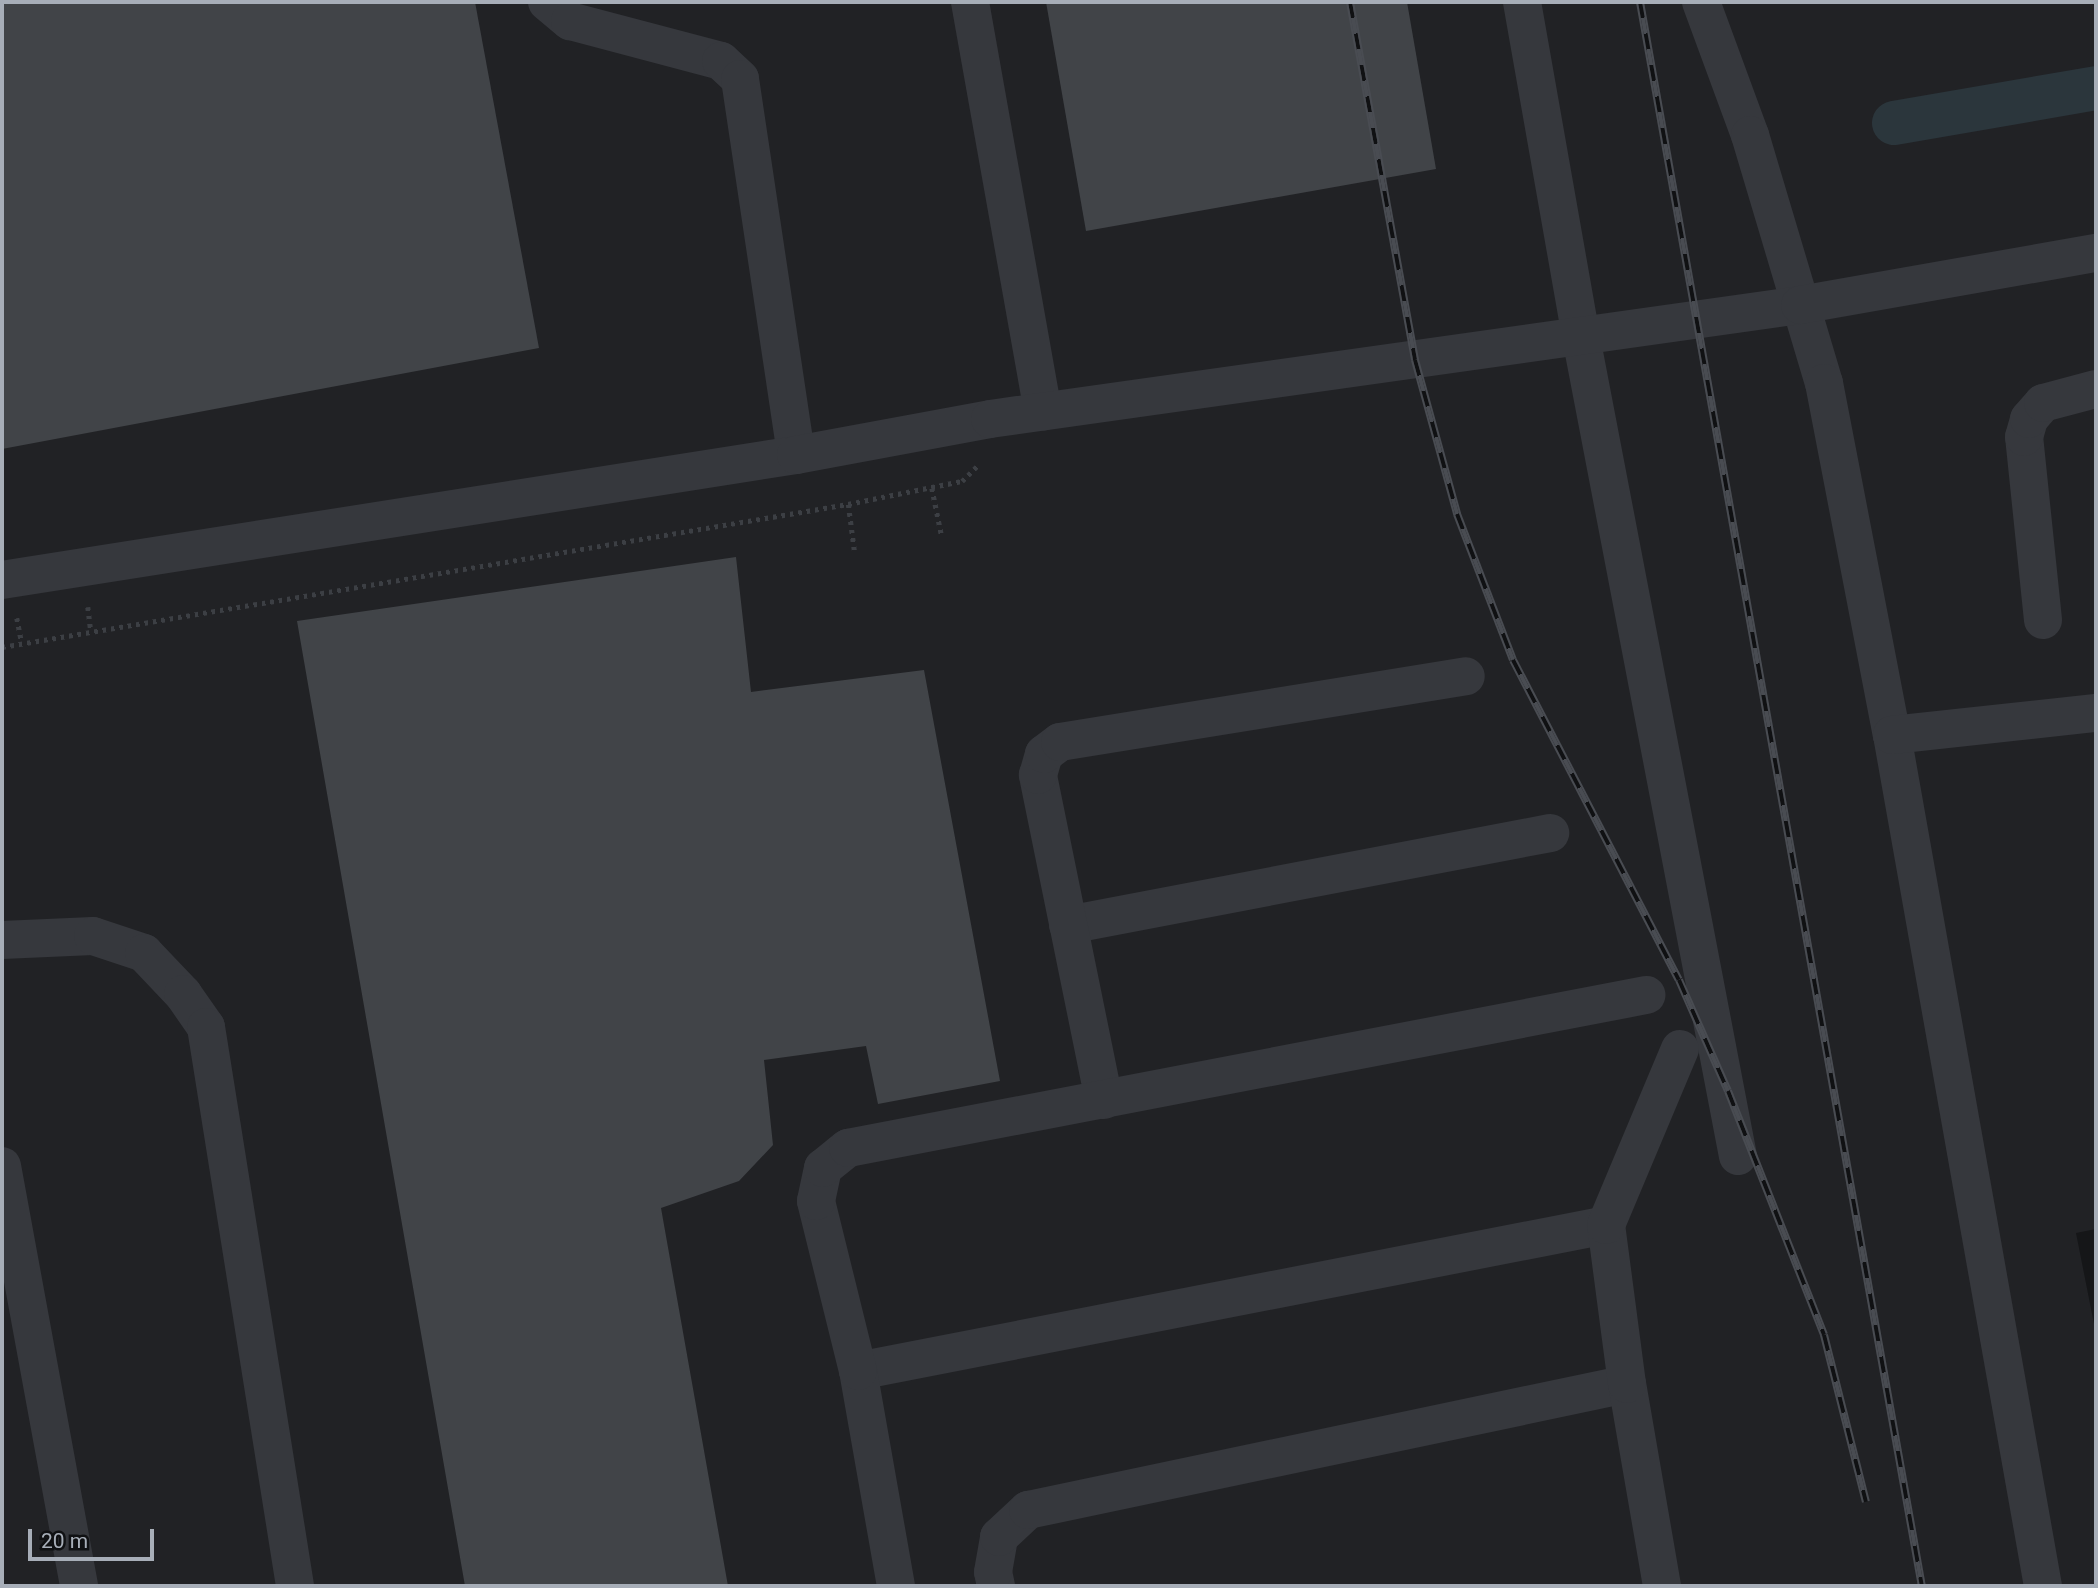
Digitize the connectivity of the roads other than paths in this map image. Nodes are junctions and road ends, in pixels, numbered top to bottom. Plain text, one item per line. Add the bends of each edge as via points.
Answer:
1 (547, 2) edge
2 (970, 2) edge
3 (1522, 2) edge
4 (1701, 2) edge
5 (2096, 253) edge
6 (1800, 305) junction
7 (1581, 337) junction
8 (2096, 389) edge
9 (1043, 412) junction
10 (796, 456) junction
11 (2, 580) edge
12 (2043, 620) dead end
13 (1466, 676) dead end
14 (2096, 713) edge
15 (1892, 735) junction
16 (1550, 833) dead end
17 (1068, 925) junction
18 (2, 940) edge
19 (1646, 995) dead end
20 (1680, 1049) dead end
21 (1104, 1100) junction
22 (1738, 1156) dead end
23 (2, 1166) edge
24 (1606, 1226) junction
25 (858, 1371) junction
26 (1627, 1384) junction
27 (79, 1586) edge
28 (295, 1586) edge
29 (896, 1586) edge
30 (996, 1586) edge
31 (1662, 1586) edge
32 (2043, 1586) edge

1 - 10 lane via 570,21 720,61 740,79
2 - 9 lane
3 - 7 lane
4 - 6 lane via 1750,135
5 - 6 lane
6 - 7 lane
6 - 15 lane via 1824,383
7 - 9 lane
7 - 22 lane
8 - 12 lane via 2043,403 2029,419 2024,437
9 - 10 lane
10 - 11 lane
13 - 17 lane via 1060,742 1044,754 1038,775
14 - 15 lane
15 - 32 lane
16 - 17 lane
17 - 21 lane
18 - 28 lane via 93,936 144,953 183,993 206,1027
19 - 21 lane
20 - 24 lane
21 - 25 lane via 848,1148 823,1168 816,1201
23 - 27 lane
24 - 25 lane
24 - 26 lane
25 - 29 lane
26 - 30 lane via 1028,1510 999,1538 993,1573
26 - 31 lane

